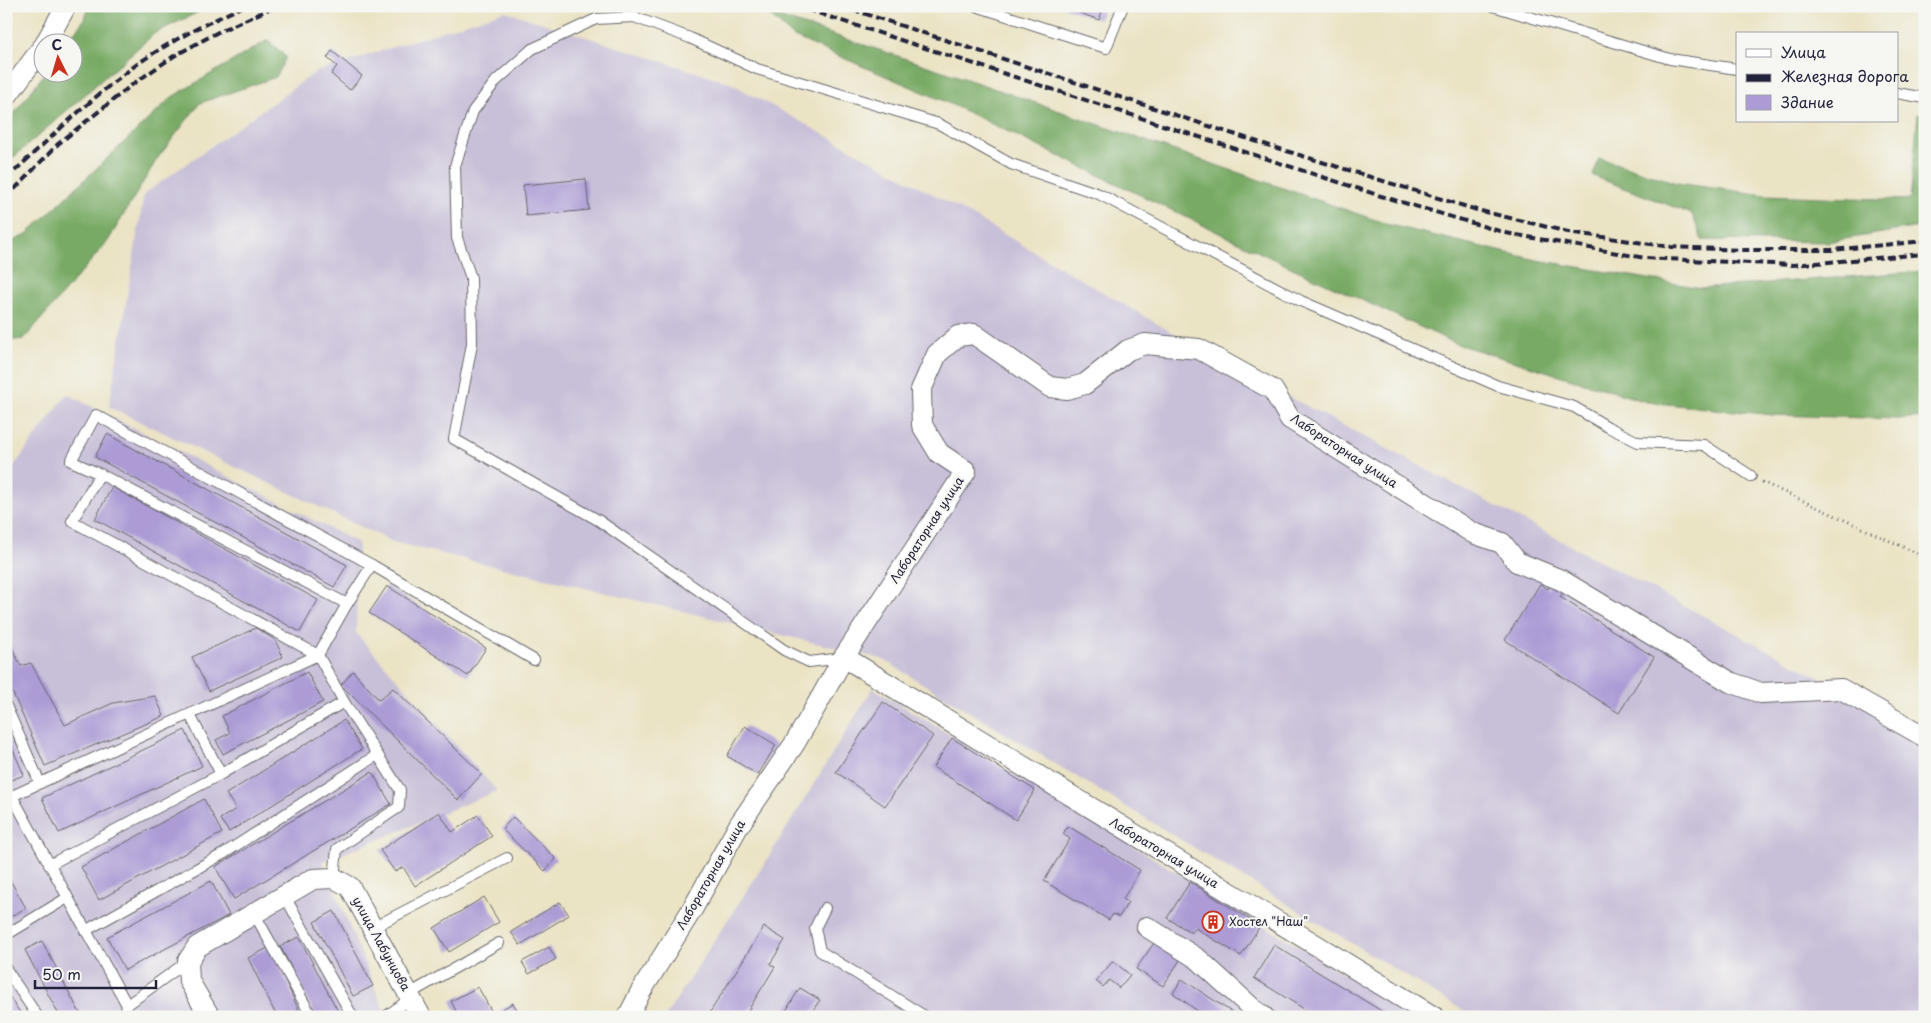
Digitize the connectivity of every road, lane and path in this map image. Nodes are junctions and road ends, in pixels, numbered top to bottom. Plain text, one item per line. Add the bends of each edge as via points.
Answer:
1 (66, 6) edge
2 (976, 6) edge
3 (1122, 6) edge
4 (1493, 6) edge
5 (52, 32) edge
6 (32, 62) edge
7 (1736, 69) edge
8 (1898, 93) edge
9 (6, 97) edge
10 (1925, 98) edge
11 (100, 474) junction
12 (1751, 476) joint
13 (1925, 558) edge
14 (372, 564) junction
15 (347, 604) junction
16 (318, 655) junction
17 (844, 657) junction
18 (534, 660) dead end
19 (344, 702) junction
20 (6, 706) edge
21 (190, 715) junction
22 (1925, 737) edge
23 (378, 755) junction
24 (221, 774) junction
25 (40, 783) junction
26 (9, 796) edge
27 (507, 858) dead end
28 (49, 865) junction
29 (334, 878) junction
30 (284, 895) junction
31 (68, 898) junction
32 (825, 908) dead end
33 (254, 913) junction
34 (1147, 927) dead end
35 (372, 928) junction
36 (85, 931) junction
37 (6, 935) edge
38 (499, 943) dead end
39 (188, 961) junction
40 (6, 969) edge
41 (410, 996) junction
42 (127, 1005) junction
43 (1411, 1011) edge
44 (38, 1017) edge
45 (125, 1017) edge
46 (210, 1017) edge
47 (312, 1017) edge
48 (353, 1017) edge
49 (385, 1017) edge
50 (421, 1017) edge
51 (628, 1017) edge
52 (926, 1017) edge
53 (1264, 1017) edge
54 (1434, 1017) edge

1 - 5 street
2 - 3 lane via 1106,48
4 - 7 lane via 1670,59
6 - 9 street
8 - 10 lane
11 - 14 lane via 71,460 96,415
11 - 15 lane
11 - 16 lane via 72,521
12 - 13 path
12 - 17 lane via 1704,445 1638,442 1574,407 1498,386 1301,301 1099,194 1011,164 939,124 757,69 634,16 596,19 532,49 496,81 473,111 455,166 457,238 471,278 472,344 454,439 598,520 784,650 809,662
14 - 15 lane
14 - 18 lane
15 - 16 lane
16 - 19 lane
16 - 21 lane
17 - 22 street, Лабораторная улица via 966,471 939,453 922,424 921,390 937,354 958,336 974,334 1050,387 1067,390 1086,384 1128,350 1154,344 1200,349 1273,390 1290,419 1473,533 1502,543 1517,562 1561,580 1730,682 1761,693 1841,689
17 - 43 street, Лабораторная улица
17 - 51 street, Лабораторная улица via 795,743 739,825
19 - 23 lane
19 - 24 lane
20 - 25 lane
21 - 24 lane
21 - 25 lane
23 - 29 lane via 400,790 399,807 337,849
23 - 36 lane via 223,854
24 - 28 lane
25 - 26 lane
26 - 28 lane
27 - 35 lane
28 - 31 lane
29 - 30 street via 313,879
29 - 35 street, улица Лабунцова via 350,887
30 - 33 street
30 - 48 lane
31 - 36 lane
31 - 37 lane
32 - 52 lane via 815,928 820,951
33 - 39 street via 197,947
33 - 47 lane
34 - 53 street via 1198,959
35 - 41 street, улица Лабунцова
36 - 42 lane
38 - 41 lane
39 - 42 lane
39 - 46 street via 189,980
40 - 44 lane
41 - 49 lane
41 - 50 street, улица Лабунцова
42 - 45 lane
43 - 54 street, Лабораторная улица

